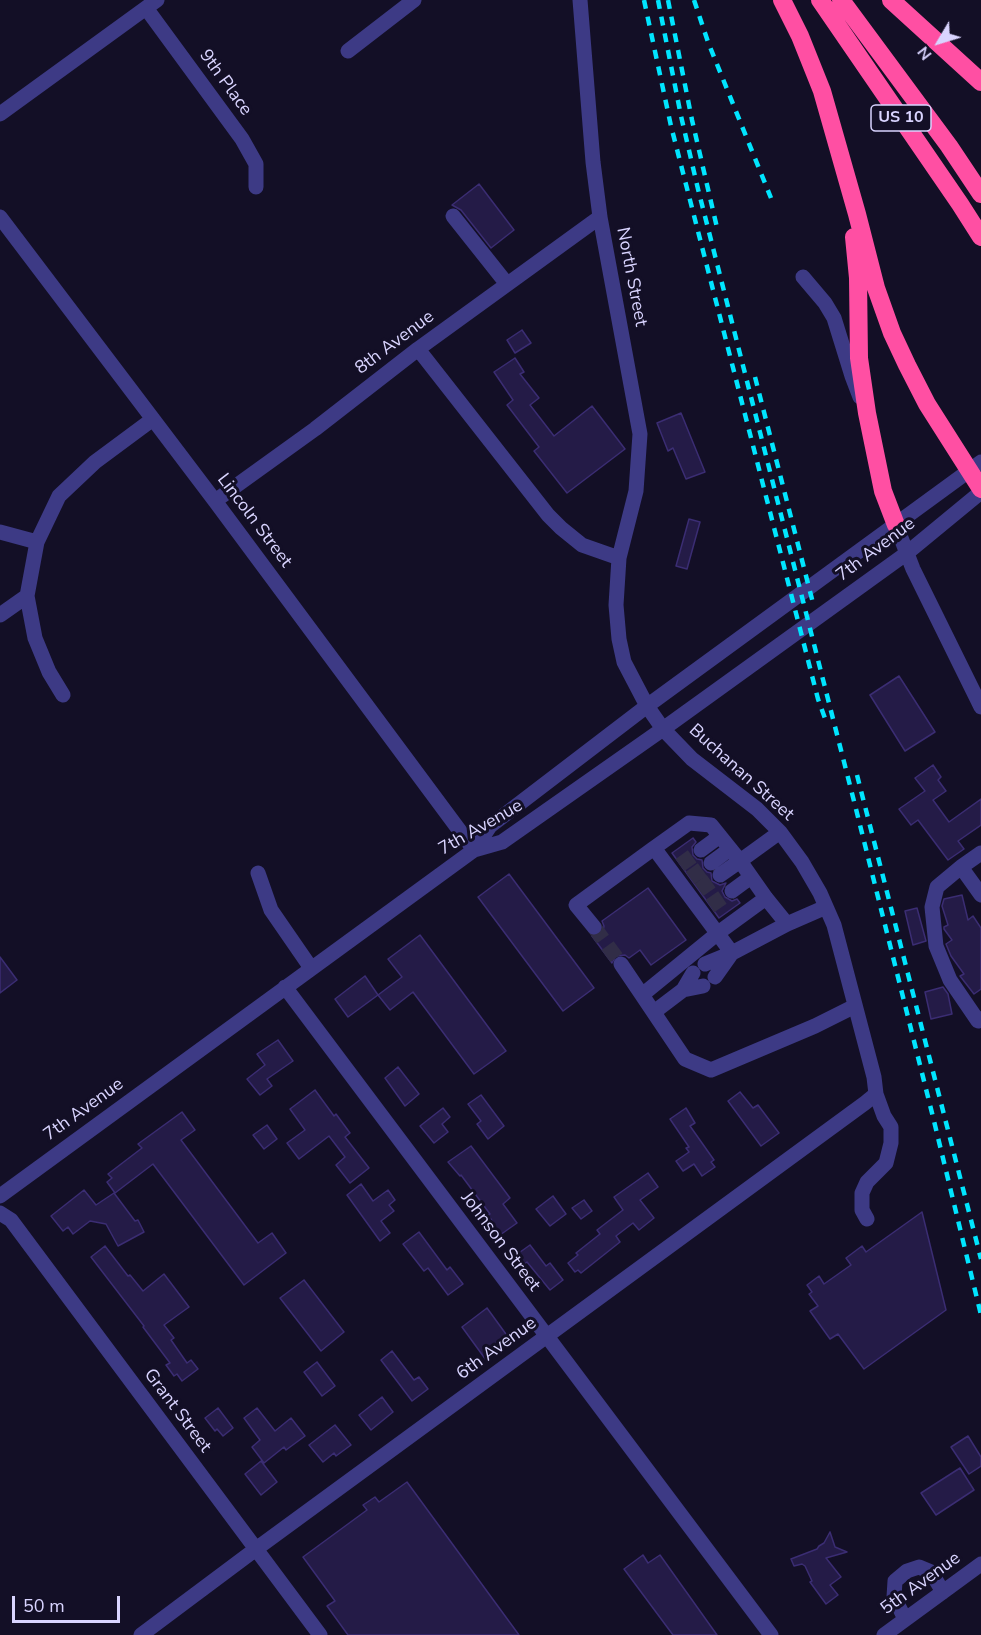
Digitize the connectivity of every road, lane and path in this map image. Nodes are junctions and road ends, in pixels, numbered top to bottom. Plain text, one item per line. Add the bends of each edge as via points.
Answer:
1 (414, 0) edge
2 (580, 0) edge
3 (782, 0) edge
4 (820, 0) edge
5 (841, 0) edge
6 (891, 0) edge
7 (152, 4) edge
8 (348, 51) dead end
9 (981, 82) edge
10 (0, 114) edge
11 (256, 188) dead end
12 (850, 188) junction
13 (981, 194) edge
14 (0, 216) edge
15 (453, 216) dead end
16 (600, 217) junction
17 (981, 237) edge
18 (803, 277) dead end
19 (507, 284) junction
20 (418, 349) junction
21 (867, 413) junction
22 (153, 419) junction
23 (975, 467) edge
24 (981, 491) edge
25 (215, 501) junction
26 (896, 525) junction
27 (0, 532) edge
28 (36, 542) junction
29 (907, 553) junction
30 (620, 558) junction
31 (27, 596) junction
32 (0, 615) edge
33 (63, 695) dead end
34 (647, 706) junction
35 (981, 707) edge
36 (663, 729) junction
37 (780, 832) junction
38 (720, 836) junction
39 (654, 848) junction
40 (474, 850) junction
41 (701, 850) tunnel mouth
42 (981, 853) edge
43 (735, 855) junction
44 (961, 867) junction
45 (715, 869) tunnel mouth
46 (258, 873) dead end
47 (751, 877) junction
48 (732, 891) tunnel mouth
49 (981, 895) edge
50 (766, 898) junction
51 (826, 907) junction
52 (786, 924) junction
53 (594, 927) tunnel mouth
54 (718, 933) junction
55 (732, 953) junction
56 (621, 964) tunnel mouth
57 (311, 968) junction
58 (285, 987) junction
59 (683, 990) junction
60 (642, 995) junction
61 (855, 1006) junction
62 (654, 1012) junction
63 (979, 1020) edge
64 (876, 1094) junction
65 (0, 1196) edge
66 (0, 1213) edge
67 (867, 1219) dead end
68 (546, 1337) junction
69 (256, 1549) junction
70 (981, 1564) edge
71 (944, 1592) junction
72 (905, 1620) junction
73 (141, 1635) edge
74 (320, 1635) edge
75 (771, 1635) edge
76 (884, 1635) edge

1 - 8 street
2 - 16 street, North Street
3 - 12 highway via 822,91
4 - 17 highway, US 10
5 - 13 highway, US 10
6 - 9 highway
7 - 10 street
7 - 11 street, 9th Place via 242,139 256,164
12 - 21 highway via 858,279 859,358
12 - 23 highway via 892,333 927,404
14 - 22 street, Lincoln Street
15 - 19 street
16 - 19 street, 8th Avenue
16 - 30 street, North Street via 640,435 636,491
18 - 21 street via 834,318
19 - 20 street, 8th Avenue
20 - 25 street, 8th Avenue
20 - 30 street via 554,522 582,545
21 - 26 highway via 884,492
22 - 25 street, Lincoln Street
22 - 28 street via 95,462 59,496
23 - 24 highway
23 - 26 street
24 - 29 street, 7th Avenue
25 - 40 street, Lincoln Street
26 - 29 street
26 - 34 street
27 - 28 street
28 - 31 street
29 - 35 street
29 - 36 street, 7th Avenue
30 - 34 street, Buchanan Street via 616,604 619,639 624,662
31 - 32 street
31 - 33 street via 35,638
34 - 36 street, Buchanan Street
34 - 40 street via 490,826
36 - 37 street, Buchanan Street
36 - 40 street, 7th Avenue via 502,842
37 - 43 street
37 - 51 street, Buchanan Street via 802,862
38 - 39 street via 711,825 689,823
38 - 41 street
38 - 43 street
39 - 53 street via 576,905
39 - 54 street via 685,881
40 - 57 street, 7th Avenue
42 - 44 street
43 - 45 street
43 - 47 street
44 - 49 street
44 - 63 street via 937,887 932,907 936,946 950,980
46 - 57 street via 271,910
47 - 48 street
47 - 50 street
50 - 52 street
50 - 54 street
51 - 52 street
51 - 61 street, Buchanan Street
52 - 55 street
54 - 55 street
54 - 60 street
55 - 59 street via 699,968
55 - 59 street via 709,982
56 - 60 street
57 - 58 street, 7th Avenue
58 - 65 street, 7th Avenue
58 - 68 street, Johnson Street
59 - 62 street
60 - 62 street
61 - 62 street via 711,1070 685,1059
61 - 64 street, Buchanan Street
64 - 67 street, Buchanan Street via 891,1127 891,1143 886,1162 862,1193 862,1210
64 - 68 street, 6th Avenue
66 - 69 street, Grant Street via 11,1220
68 - 69 street, 6th Avenue
68 - 75 street, Johnson Street
69 - 73 street, 6th Avenue
69 - 74 street, Grant Street
70 - 71 street, 5th Avenue
71 - 72 street, 5th Avenue
71 - 72 street via 931,1572 919,1567 907,1571 895,1581 894,1597
72 - 76 street, 5th Avenue

